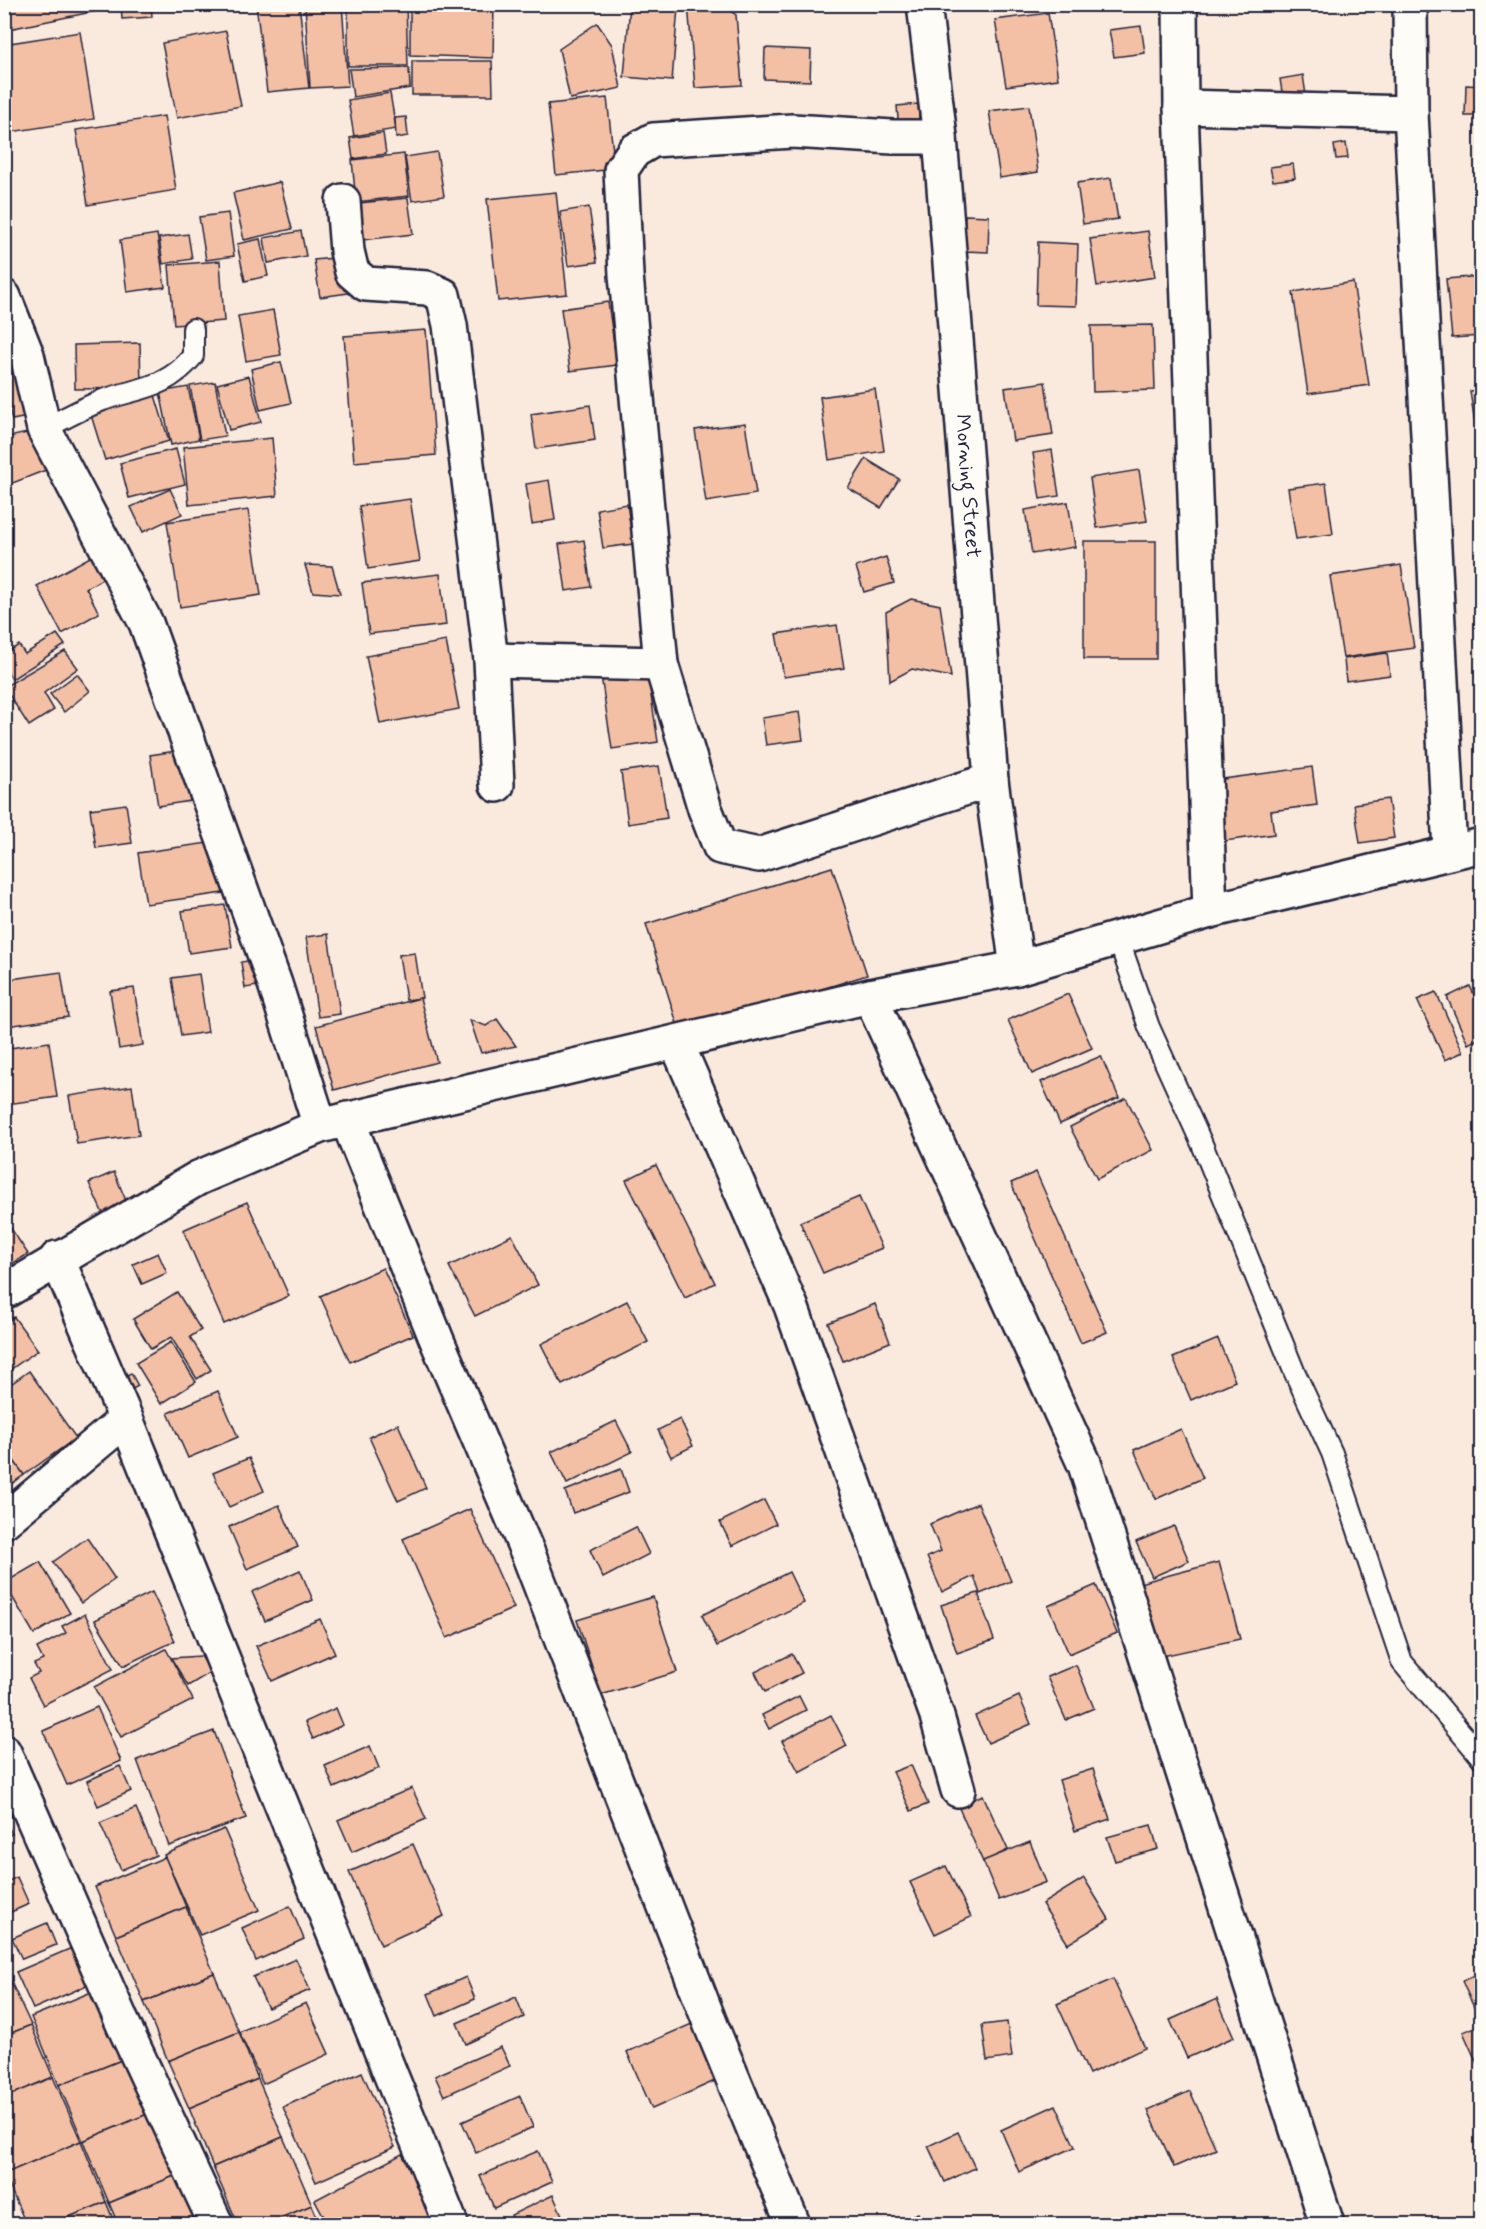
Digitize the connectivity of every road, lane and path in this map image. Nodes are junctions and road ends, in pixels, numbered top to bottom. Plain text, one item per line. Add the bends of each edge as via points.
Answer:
1 (924, 4) edge
2 (1180, 4) edge
3 (1410, 4) edge
4 (1181, 107) junction
5 (1411, 113) junction
6 (940, 137) junction
7 (343, 201) dead end
8 (4, 297) edge
9 (193, 329) dead end
10 (44, 429) junction
11 (490, 660) junction
12 (662, 664) junction
13 (991, 780) junction
14 (497, 785) dead end
15 (1482, 845) edge
16 (1450, 851) junction
17 (1210, 911) junction
18 (1118, 938) junction
19 (1017, 968) junction
20 (870, 996) junction
21 (677, 1044) junction
22 (333, 1122) junction
23 (57, 1258) junction
24 (4, 1292) edge
25 (126, 1419) junction
26 (4, 1521) edge
27 (4, 1752) edge
28 (1482, 1758) edge
29 (958, 1790) dead end
30 (216, 2224) edge
31 (451, 2224) edge
32 (793, 2224) edge
33 (1327, 2224) edge

1 - 6 street, Morning Street
2 - 4 street
3 - 5 street
4 - 5 street
4 - 17 street
5 - 16 street
6 - 12 street via 792,131 681,136 653,140 634,151 621,170 626,275
6 - 13 street, Morning Street
7 - 11 street via 352,272 366,284 427,288 443,295 450,324
8 - 10 street via 27,355
9 - 10 lane via 194,356 179,373 142,390 102,400
10 - 22 street via 146,623 275,984
11 - 12 street
11 - 14 street
12 - 13 street via 720,847 759,855
13 - 19 street, Morning Street
15 - 16 street
16 - 17 street
17 - 18 street
18 - 19 street
18 - 28 lane via 1149,1027 1332,1453 1402,1662
19 - 20 street
20 - 21 street
20 - 33 street via 1085,1465
21 - 22 street
21 - 29 street via 791,1306 936,1713
22 - 23 street via 198,1178
22 - 32 street via 442,1354 529,1556 712,2028
23 - 24 street
23 - 25 street
25 - 26 street
25 - 31 street
27 - 30 street

